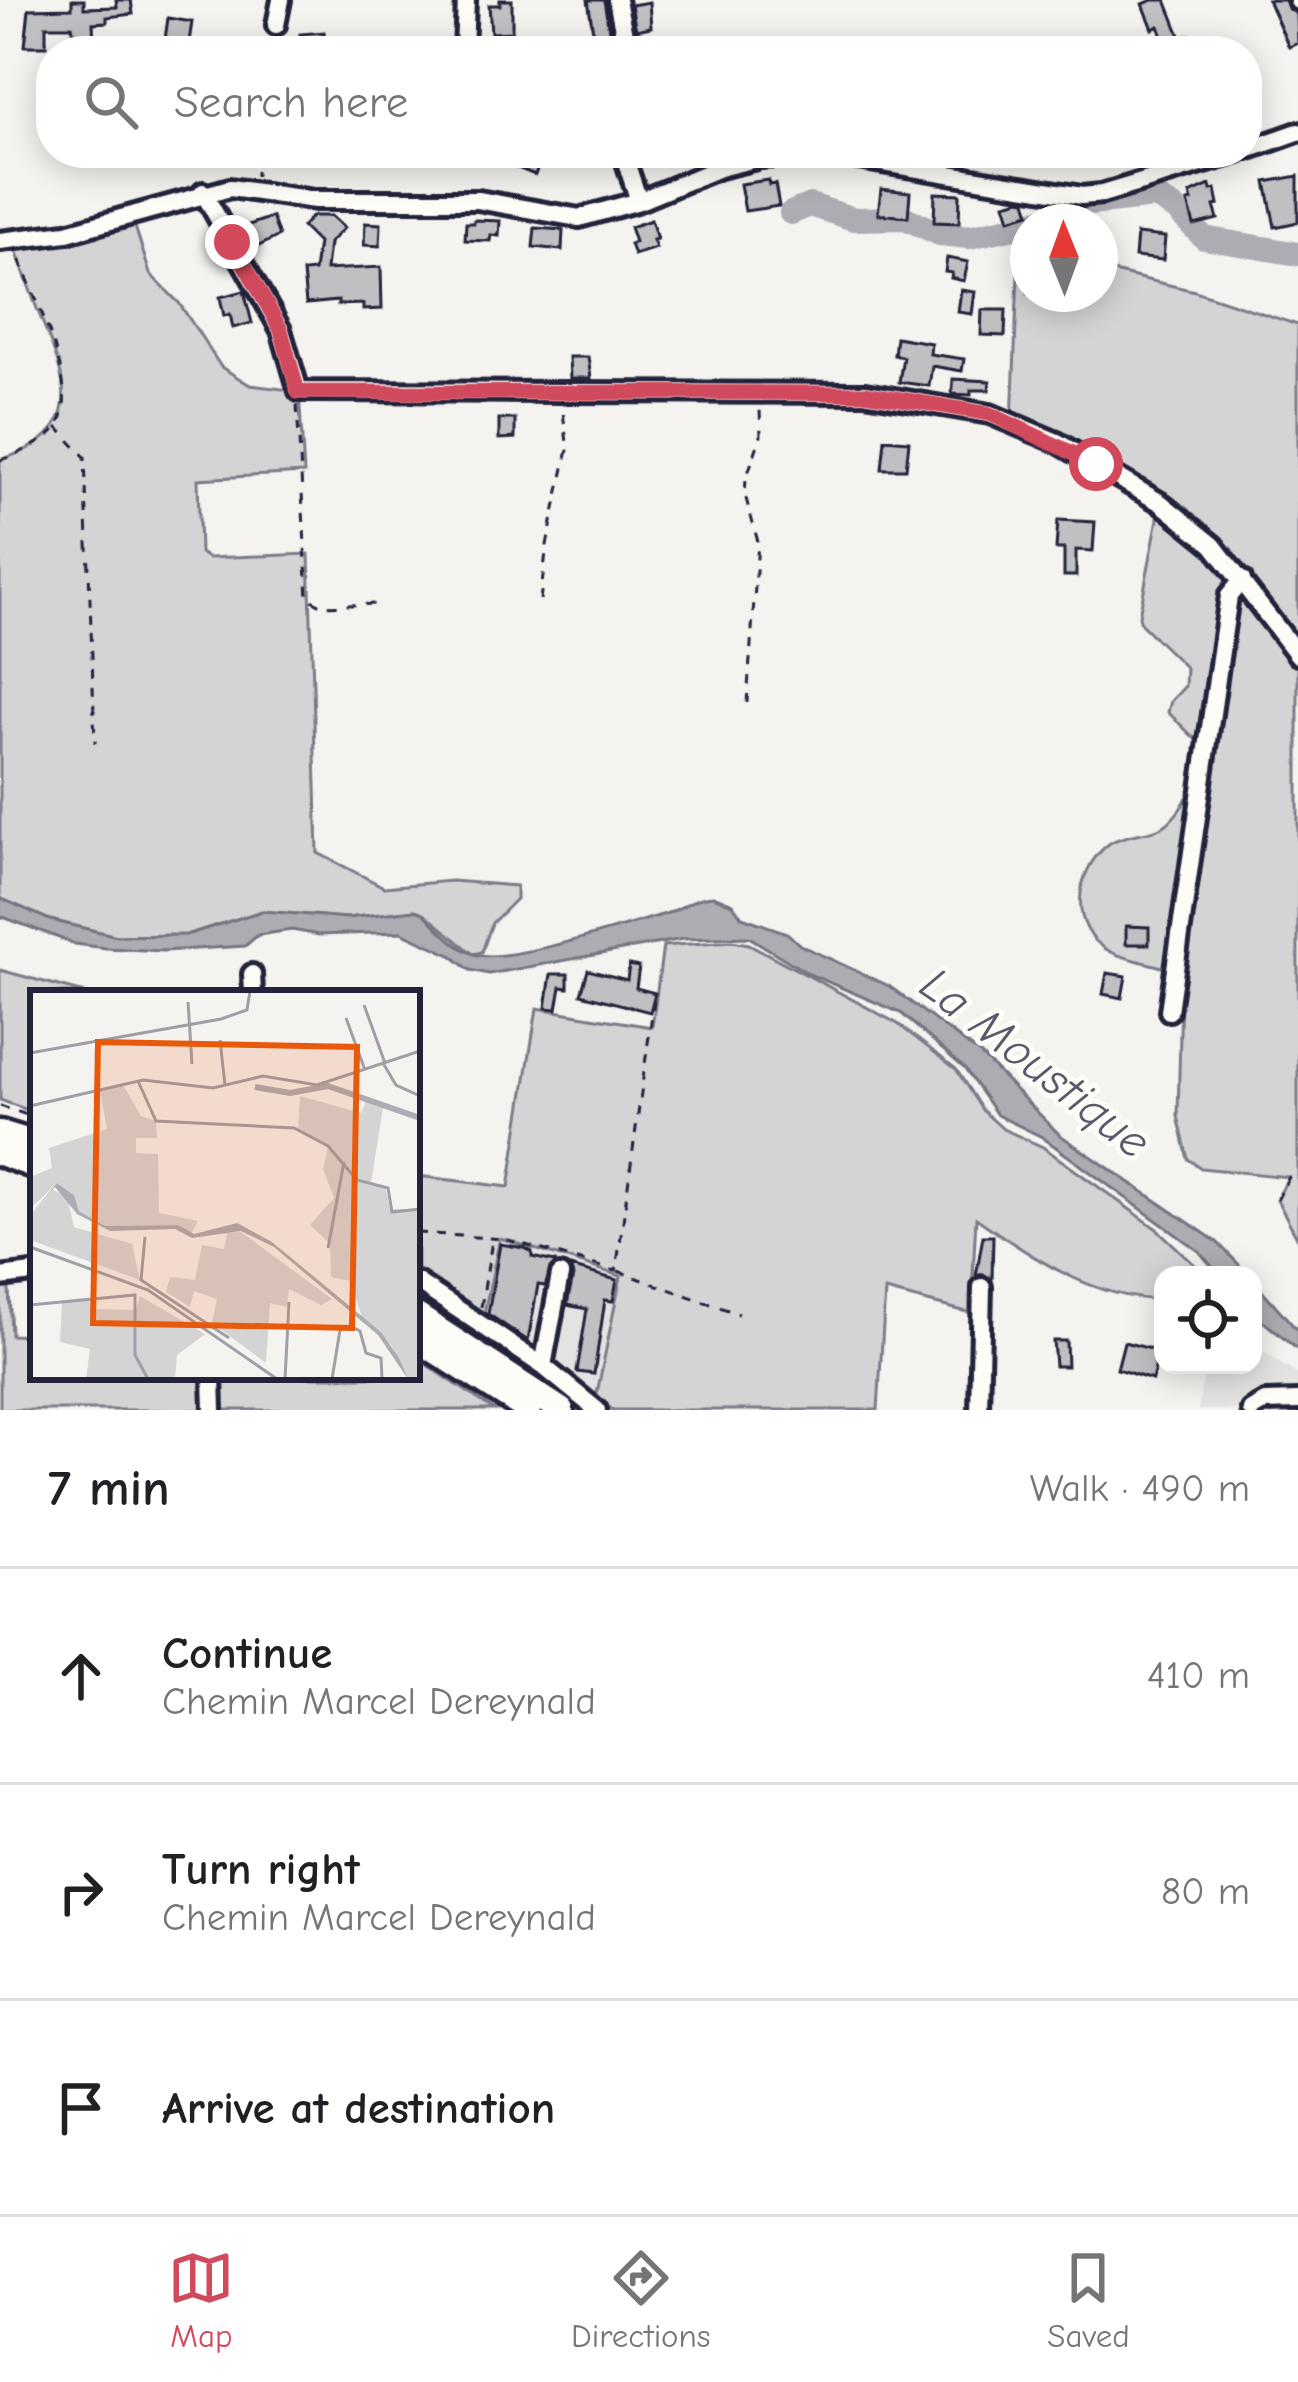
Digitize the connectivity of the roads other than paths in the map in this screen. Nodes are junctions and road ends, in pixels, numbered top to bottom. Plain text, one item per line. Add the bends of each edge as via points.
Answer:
1 (281, 0) edge
2 (466, 0) edge
3 (617, 0) edge
4 (276, 26) dead end
5 (465, 36) edge
6 (624, 36) edge
7 (1298, 132) edge
8 (1262, 145) edge
9 (628, 168) edge
10 (723, 168) edge
11 (913, 168) edge
12 (1188, 168) edge
13 (203, 192) junction
14 (639, 202) junction
15 (6, 240) edge
16 (1242, 580) junction
17 (1298, 655) edge
18 (1169, 1011) dead end
19 (0, 1133) edge
20 (30, 1142) edge
21 (0, 1153) edge
22 (30, 1164) edge
23 (30, 1273) edge
24 (560, 1275) dead end
25 (0, 1277) edge
26 (420, 1284) edge
27 (982, 1287) dead end
28 (420, 1318) edge
29 (420, 1341) edge
30 (543, 1366) junction
31 (212, 1380) edge
32 (1298, 1401) edge
33 (213, 1410) edge
34 (528, 1410) edge
35 (561, 1410) edge
36 (597, 1410) edge
37 (980, 1410) edge
38 (1251, 1410) edge

1 - 4 street
2 - 5 street
3 - 6 street
7 - 8 street
9 - 14 street
10 - 14 street
11 - 12 street via 1082,196
13 - 14 street via 478,200 579,218
13 - 15 street via 68,233
13 - 16 street via 281,330 298,392 901,397 1012,422 1057,442 1161,503 1214,545
16 - 17 street
16 - 18 street via 1229,596
19 - 20 highway
21 - 22 highway
23 - 25 street
24 - 30 street
26 - 30 street
27 - 37 street
28 - 35 highway
29 - 34 highway
30 - 36 street
31 - 33 street
32 - 38 street

